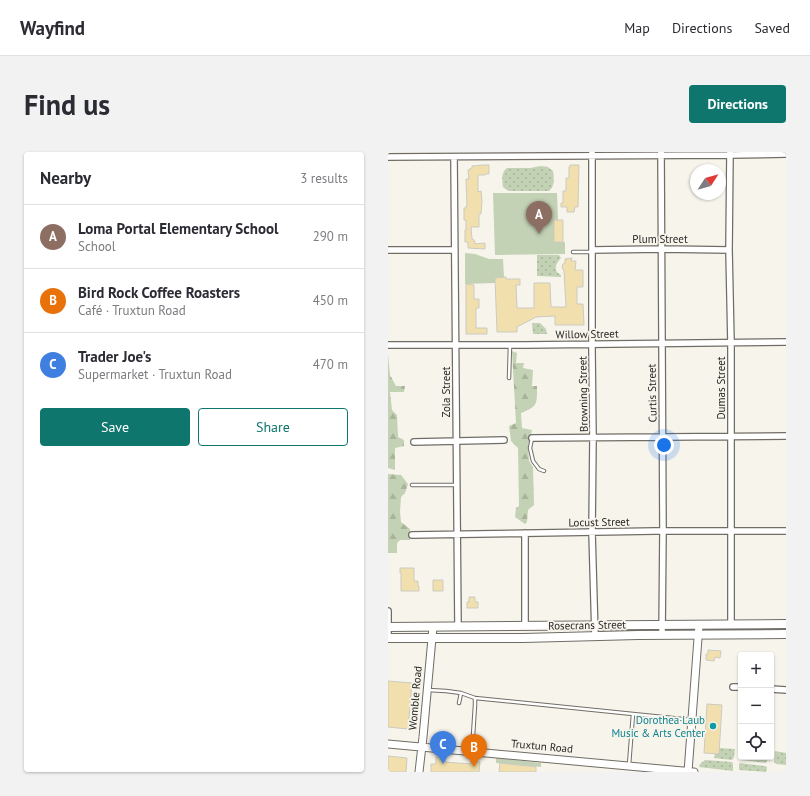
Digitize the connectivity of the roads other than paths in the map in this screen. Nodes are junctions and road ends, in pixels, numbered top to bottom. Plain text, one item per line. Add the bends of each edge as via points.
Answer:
1 (661, 153) edge
2 (453, 154) edge
3 (524, 154) edge
4 (592, 154) edge
5 (730, 154) edge
6 (786, 154) edge
7 (388, 157) edge
8 (662, 249) junction
9 (388, 250) edge
10 (455, 250) junction
11 (729, 250) junction
12 (592, 251) junction
13 (573, 252) dead end
14 (786, 342) edge
15 (662, 343) junction
16 (731, 343) junction
17 (456, 344) junction
18 (592, 344) junction
19 (388, 345) edge
20 (510, 345) junction
21 (510, 378) dead end
22 (786, 436) edge
23 (663, 437) junction
24 (731, 437) junction
25 (532, 438) joint
26 (593, 438) junction
27 (504, 440) dead end
28 (456, 441) junction
29 (414, 442) dead end
30 (544, 471) dead end
31 (412, 485) dead end
32 (456, 485) junction
33 (663, 531) junction
34 (731, 531) junction
35 (786, 531) edge
36 (592, 532) junction
37 (525, 534) junction
38 (412, 535) dead end
39 (456, 535) junction
40 (388, 611) edge
41 (662, 624) junction
42 (731, 624) junction
43 (786, 624) edge
44 (595, 625) junction
45 (699, 625) junction
46 (525, 626) junction
47 (388, 627) edge
48 (433, 627) junction
49 (458, 627) junction
50 (786, 634) edge
51 (662, 635) junction
52 (698, 635) junction
53 (595, 636) junction
54 (388, 638) edge
55 (432, 638) junction
56 (733, 687) dead end
57 (738, 687) edge
58 (774, 689) edge
59 (427, 690) junction
60 (786, 690) edge
61 (461, 693) junction
62 (475, 698) junction
63 (459, 704) dead end
64 (633, 714) junction
65 (692, 720) junction
66 (388, 744) edge
67 (421, 746) junction
68 (472, 751) junction
69 (629, 766) junction
70 (419, 772) edge
71 (688, 772) edge
72 (694, 772) edge

1 - 4 street
1 - 5 street
1 - 8 street, Curtis Street
2 - 3 street
2 - 7 street
2 - 10 street, Zola Street
3 - 4 street
4 - 12 street, Browning Street
5 - 6 street
5 - 11 street, Dumas Street
8 - 11 street, Plum Street
8 - 12 street, Plum Street
8 - 15 street, Curtis Street
9 - 10 street
10 - 17 street, Zola Street
11 - 16 street, Dumas Street
12 - 13 lane
12 - 18 street, Browning Street
14 - 16 street, Willow Street
15 - 16 street, Willow Street
15 - 18 street, Willow Street
15 - 23 street, Curtis Street
16 - 24 street, Dumas Street
17 - 19 street, Willow Street
17 - 20 street, Willow Street
17 - 28 street, Zola Street
18 - 20 street, Willow Street
18 - 26 street, Browning Street
20 - 21 lane
22 - 24 street
23 - 24 street
23 - 26 street
23 - 33 street, Curtis Street
24 - 34 street, Dumas Street
25 - 26 street
25 - 30 lane via 530,448 533,461
26 - 36 street, Browning Street
27 - 28 street
28 - 29 street
28 - 32 street, Zola Street
31 - 32 lane
32 - 39 street, Zola Street
33 - 34 street, Locust Street
33 - 36 street, Locust Street
33 - 41 street, Curtis Street
34 - 35 street, Locust Street
34 - 42 street, Dumas Street
36 - 37 street, Locust Street
36 - 44 street, Browning Street
37 - 39 street, Locust Street
37 - 46 street
38 - 39 street, Locust Street
39 - 49 street, Zola Street
40 - 47 street
41 - 44 main road, Rosecrans Street
41 - 45 main road, Rosecrans Street
41 - 51 street, Curtis Street
42 - 43 main road, Rosecrans Street
42 - 45 main road, Rosecrans Street
44 - 46 main road, Rosecrans Street
44 - 53 street, Browning Street
45 - 52 street
46 - 49 main road, Rosecrans Street
47 - 48 main road, Rosecrans Street
47 - 54 street
48 - 49 main road, Rosecrans Street
48 - 55 street, Womble Road
50 - 52 main road, Rosecrans Street
51 - 52 main road, Rosecrans Street
51 - 53 main road, Rosecrans Street
52 - 65 street
53 - 55 main road, Rosecrans Street
54 - 55 main road, Rosecrans Street
55 - 59 street, Womble Road
56 - 57 street
58 - 60 street
59 - 61 lane
59 - 67 street, Womble Road
61 - 62 lane
61 - 63 lane
62 - 64 lane
62 - 68 lane
64 - 65 lane
64 - 69 lane
65 - 71 street
66 - 67 street, Truxtun Road
67 - 68 street, Truxtun Road
67 - 70 street, Womble Road
68 - 69 street, Truxtun Road
69 - 71 street, Truxtun Road
71 - 72 street, Truxtun Road

